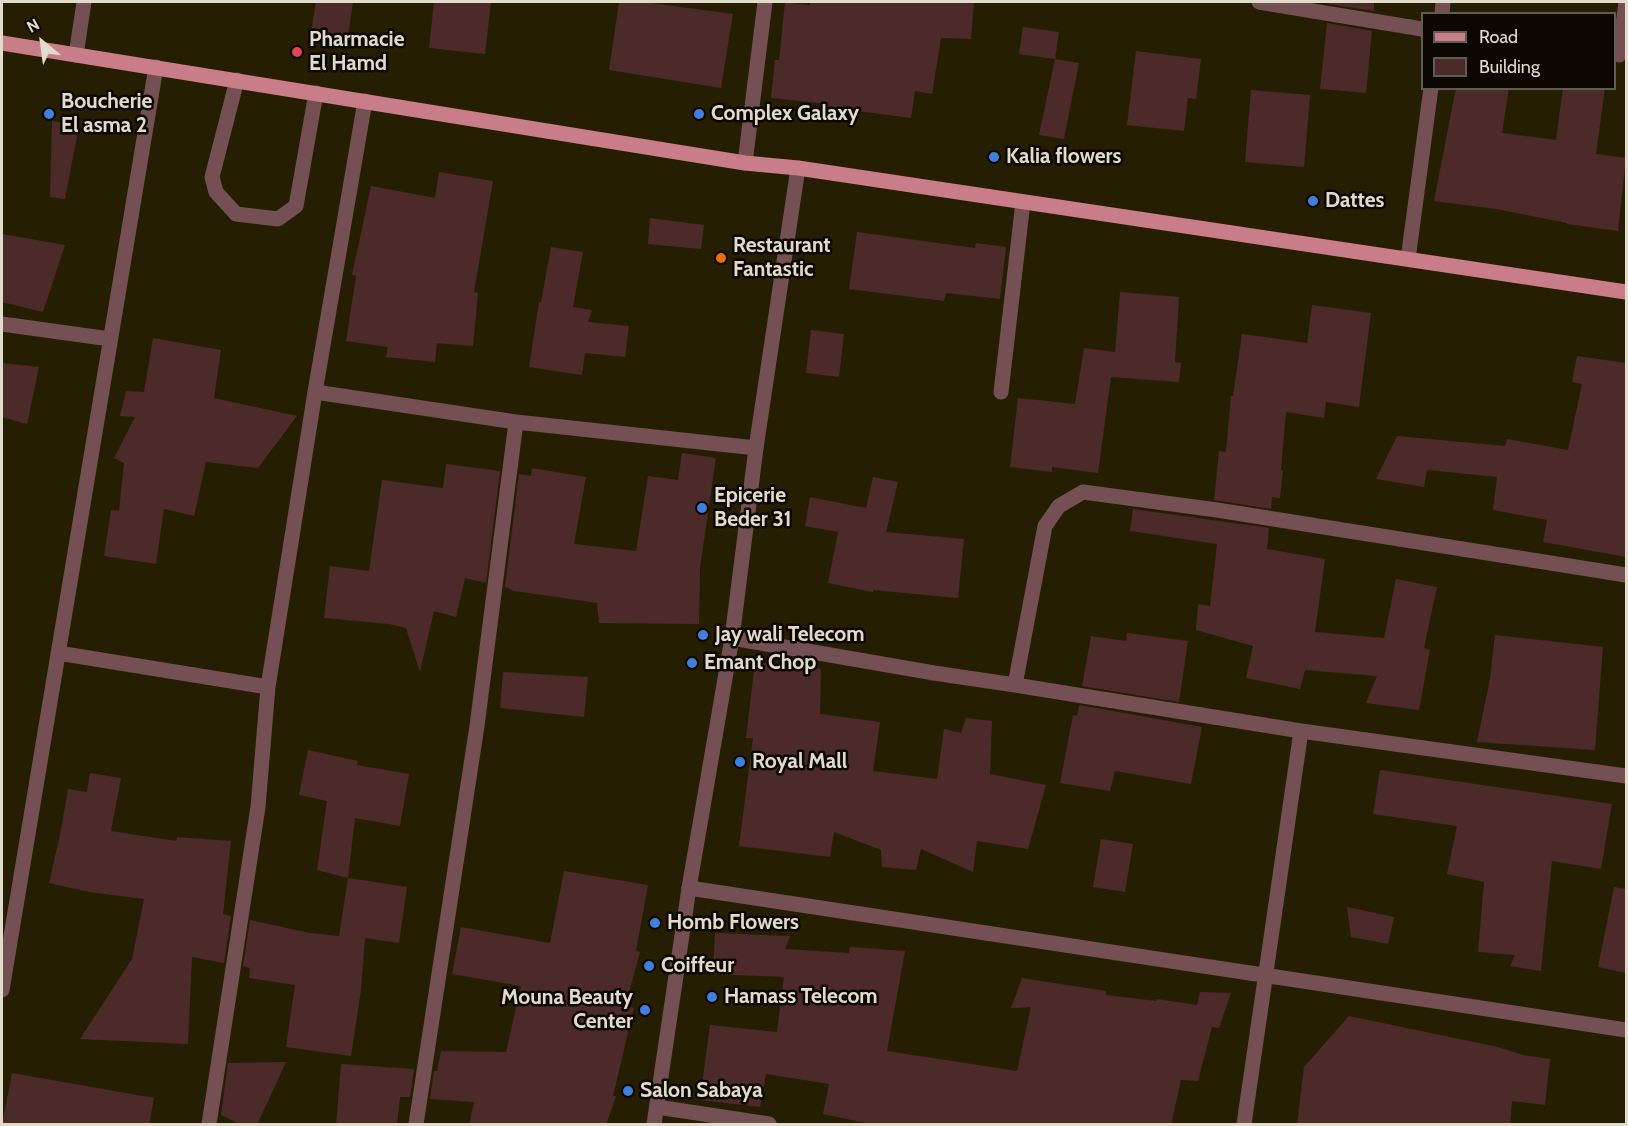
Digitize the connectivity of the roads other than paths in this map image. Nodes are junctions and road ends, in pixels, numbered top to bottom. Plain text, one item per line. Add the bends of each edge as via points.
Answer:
1 (84, 2) edge
2 (765, 2) edge
3 (1259, 2) edge
4 (1626, 2) edge
5 (1421, 29) edge
6 (2, 43) edge
7 (76, 55) junction
8 (1620, 56) edge
9 (156, 67) junction
10 (237, 80) junction
11 (1431, 90) edge
12 (316, 93) junction
13 (365, 101) junction
14 (745, 163) junction
15 (798, 168) junction
16 (1023, 202) junction
17 (1408, 259) junction
18 (1626, 292) edge
19 (2, 324) edge
20 (110, 339) junction
21 (315, 392) junction
22 (1001, 392) dead end
23 (516, 422) junction
24 (756, 448) junction
25 (1626, 575) edge
26 (732, 638) junction
27 (58, 653) junction
28 (1015, 685) junction
29 (268, 687) junction
30 (1301, 731) junction
31 (1626, 776) edge
32 (689, 888) junction
33 (1266, 974) junction
34 (2, 990) edge
35 (1626, 1030) edge
36 (657, 1107) junction
37 (209, 1125) edge
38 (416, 1125) edge
39 (654, 1125) edge
40 (769, 1125) edge
41 (1244, 1125) edge

1 - 7 street
2 - 14 street
3 - 5 street
4 - 8 street
6 - 7 main road
7 - 9 main road
9 - 10 main road
9 - 20 street
10 - 12 main road
10 - 12 street via 212,177 216,192 236,214 278,219 296,206
11 - 17 street
12 - 13 main road
13 - 14 main road
13 - 21 street
14 - 15 main road
15 - 16 main road
15 - 24 street
16 - 17 main road
16 - 22 street
17 - 18 main road
19 - 20 street
20 - 27 street
21 - 23 street
21 - 29 street
23 - 24 street
23 - 38 street via 477,726
24 - 26 street
25 - 28 street via 1083,492 1059,506 1046,526
26 - 28 street
26 - 32 street
27 - 29 street
27 - 34 street
28 - 30 street
29 - 37 street via 258,807
30 - 31 street
30 - 33 street
32 - 33 street
32 - 36 street
33 - 35 street
33 - 41 street
36 - 39 street
36 - 40 street

